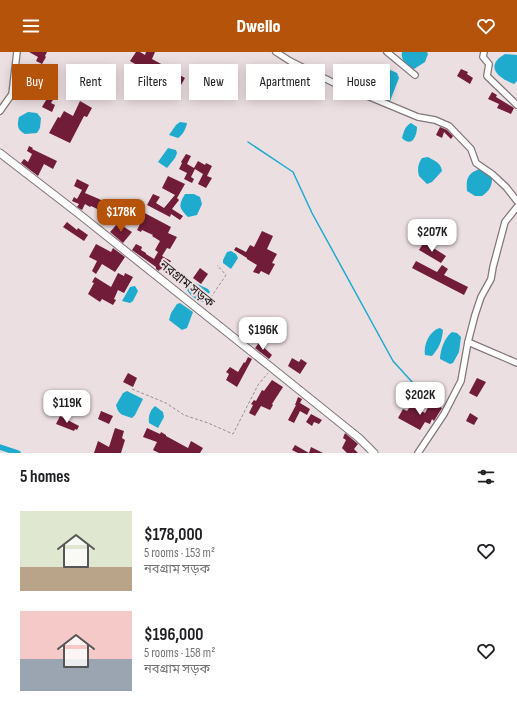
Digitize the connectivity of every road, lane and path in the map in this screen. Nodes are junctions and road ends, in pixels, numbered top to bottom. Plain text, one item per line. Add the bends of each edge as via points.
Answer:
1 (17, 52) edge
2 (276, 52) edge
3 (387, 52) edge
4 (484, 52) edge
5 (415, 75) dead end
6 (517, 105) edge
7 (0, 111) edge
8 (0, 153) edge
9 (517, 201) edge
10 (517, 207) edge
11 (217, 265) dead end
12 (201, 311) junction
13 (468, 342) junction
14 (517, 363) edge
15 (272, 368) junction
16 (132, 389) dead end
17 (374, 453) edge
18 (418, 453) edge

1 - 7 street via 12,94
2 - 9 street via 356,94 449,126 471,149 476,163 492,174
3 - 5 street
4 - 6 street via 483,57 489,64 487,76
8 - 12 main road, নবগ্রাম সড়ক
10 - 13 street via 505,222 490,279 481,297
11 - 12 path via 226,275
12 - 15 main road, নবগ্রাম সড়ক
13 - 14 street
13 - 18 street via 462,381
15 - 16 path via 258,385 233,434 184,415 166,403
15 - 17 main road, নবগ্রাম সড়ক

